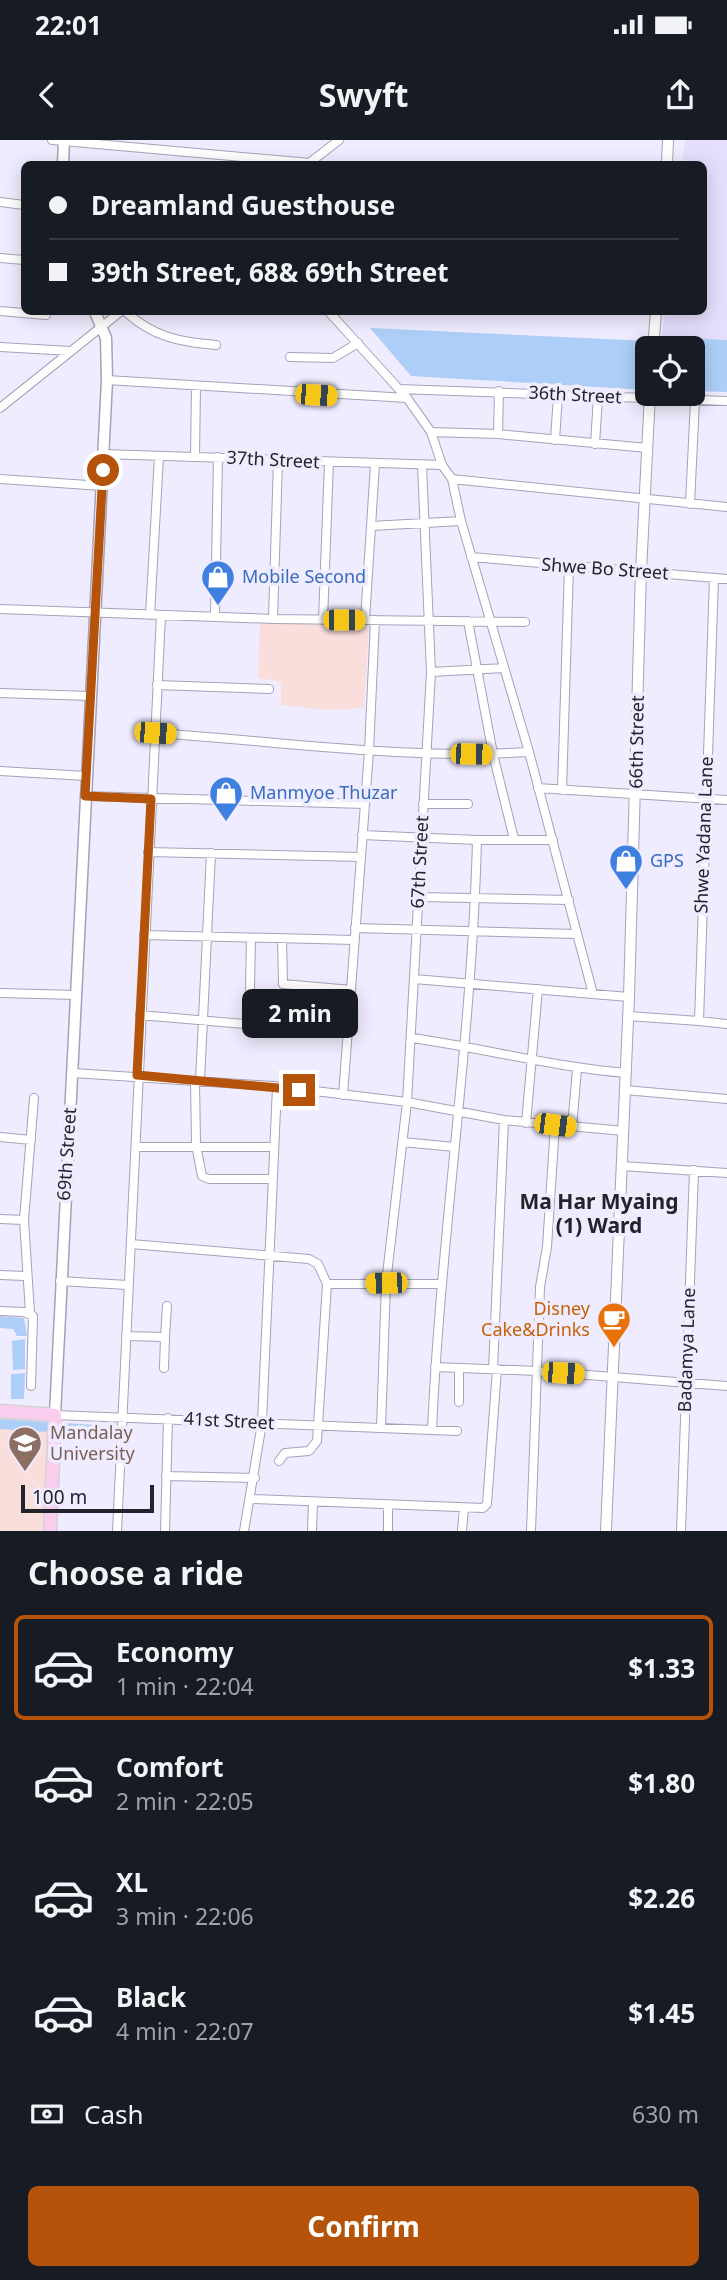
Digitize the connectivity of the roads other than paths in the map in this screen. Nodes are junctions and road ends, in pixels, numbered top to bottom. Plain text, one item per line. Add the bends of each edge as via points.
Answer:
1 (60, 140) edge
2 (339, 140) edge
3 (668, 140) edge
4 (156, 144) edge
5 (63, 161) edge
6 (286, 161) edge
7 (313, 161) edge
8 (667, 161) edge
9 (0, 202) edge
10 (21, 205) edge
11 (0, 258) edge
12 (21, 260) edge
13 (0, 311) edge
14 (21, 313) edge
15 (37, 315) edge
16 (96, 315) edge
17 (116, 315) edge
18 (129, 315) edge
19 (332, 315) edge
20 (656, 315) edge
21 (46, 316) dead end
22 (100, 327) junction
23 (654, 336) edge
24 (358, 343) junction
25 (216, 345) dead end
26 (0, 346) edge
27 (71, 351) junction
28 (290, 357) dead end
29 (107, 380) junction
30 (196, 386) junction
31 (399, 389) junction
32 (499, 391) junction
33 (558, 395) junction
34 (635, 396) edge
35 (598, 397) junction
36 (407, 398) junction
37 (705, 400) edge
38 (727, 401) edge
39 (649, 406) edge
40 (695, 406) edge
41 (0, 408) edge
42 (431, 432) junction
43 (498, 434) junction
44 (555, 440) junction
45 (595, 444) junction
46 (647, 448) junction
47 (104, 454) junction
48 (159, 456) junction
49 (195, 457) junction
50 (218, 457) junction
51 (278, 461) junction
52 (329, 463) junction
53 (375, 464) junction
54 (422, 464) junction
55 (442, 465) junction
56 (0, 479) edge
57 (452, 480) junction
58 (102, 486) junction
59 (645, 500) junction
60 (690, 504) junction
61 (727, 507) edge
62 (461, 522) junction
63 (426, 525) junction
64 (371, 526) junction
65 (471, 557) junction
66 (569, 567) junction
67 (641, 571) junction
68 (714, 578) junction
69 (727, 579) edge
70 (0, 610) edge
71 (94, 615) junction
72 (150, 615) junction
73 (161, 615) junction
74 (215, 617) junction
75 (273, 619) junction
76 (323, 620) junction
77 (365, 620) junction
78 (375, 620) junction
79 (430, 621) junction
80 (468, 621) junction
81 (489, 621) junction
82 (525, 622) dead end
83 (504, 668) junction
84 (476, 669) junction
85 (431, 672) junction
86 (157, 685) junction
87 (269, 689) dead end
88 (0, 693) edge
89 (90, 696) junction
90 (155, 733) junction
91 (369, 751) junction
92 (529, 752) junction
93 (425, 753) junction
94 (493, 754) junction
95 (0, 771) edge
96 (86, 776) junction
97 (538, 788) junction
98 (562, 790) junction
99 (635, 794) junction
100 (85, 796) junction
101 (705, 798) junction
102 (151, 799) junction
103 (727, 800) edge
104 (365, 804) junction
105 (423, 804) junction
106 (468, 804) dead end
107 (362, 835) junction
108 (421, 838) junction
109 (514, 839) junction
110 (477, 840) junction
111 (552, 840) junction
112 (149, 852) junction
113 (211, 853) junction
114 (361, 857) junction
115 (418, 897) junction
116 (476, 900) junction
117 (569, 900) junction
118 (355, 928) junction
119 (416, 929) junction
120 (473, 932) junction
121 (577, 934) junction
122 (144, 935) junction
123 (207, 937) junction
124 (251, 938) junction
125 (282, 939) junction
126 (355, 940) junction
127 (414, 979) junction
128 (471, 982) junction
129 (250, 989) dead end
130 (538, 989) junction
131 (351, 990) junction
132 (0, 993) edge
133 (593, 994) junction
134 (76, 995) junction
135 (629, 997) junction
136 (140, 1015) junction
137 (628, 1016) junction
138 (203, 1019) junction
139 (699, 1021) junction
140 (727, 1024) edge
141 (347, 1033) junction
142 (412, 1038) junction
143 (464, 1045) junction
144 (531, 1059) junction
145 (577, 1069) junction
146 (73, 1073) junction
147 (626, 1073) junction
148 (137, 1075) junction
149 (197, 1081) junction
150 (278, 1087) junction
151 (625, 1090) junction
152 (343, 1095) junction
153 (34, 1098) dead end
154 (727, 1099) edge
155 (407, 1102) junction
156 (457, 1110) junction
157 (504, 1120) junction
158 (526, 1123) junction
159 (555, 1125) junction
160 (572, 1127) junction
161 (624, 1131) junction
162 (0, 1137) edge
163 (31, 1140) junction
164 (403, 1142) junction
165 (196, 1145) junction
166 (137, 1147) junction
167 (274, 1147) junction
168 (453, 1147) junction
169 (622, 1166) junction
170 (694, 1170) junction
171 (727, 1173) edge
172 (273, 1179) junction
173 (0, 1219) edge
174 (24, 1220) junction
175 (131, 1244) junction
176 (270, 1258) junction
177 (0, 1275) edge
178 (25, 1276) junction
179 (60, 1281) junction
180 (386, 1283) junction
181 (327, 1284) junction
182 (440, 1284) junction
183 (127, 1285) junction
184 (167, 1306) dead end
185 (0, 1311) edge
186 (30, 1313) junction
187 (126, 1336) junction
188 (166, 1337) junction
189 (435, 1367) junction
190 (164, 1368) dead end
191 (459, 1368) junction
192 (495, 1369) junction
193 (537, 1371) junction
194 (613, 1377) junction
195 (686, 1382) junction
196 (727, 1385) edge
197 (31, 1386) dead end
198 (459, 1402) dead end
199 (0, 1411) edge
200 (124, 1417) junction
201 (168, 1418) junction
202 (54, 1422) junction
203 (262, 1423) junction
204 (321, 1425) junction
205 (381, 1428) junction
206 (432, 1430) junction
207 (457, 1431) dead end
208 (279, 1461) dead end
209 (166, 1476) junction
210 (255, 1478) junction
211 (251, 1499) junction
212 (313, 1502) junction
213 (388, 1506) junction
214 (464, 1508) junction
215 (50, 1531) edge
216 (117, 1531) edge
217 (165, 1531) edge
218 (244, 1531) edge
219 (312, 1531) edge
220 (388, 1531) edge
221 (462, 1531) edge
222 (531, 1531) edge
223 (606, 1531) edge
224 (681, 1531) edge

1 - 4 street
1 - 5 main road
2 - 7 street
3 - 8 street
4 - 6 street
9 - 10 street
11 - 12 street
13 - 14 street
15 - 21 street
16 - 22 main road, 69th Street
17 - 22 street
18 - 25 street via 162,337
19 - 24 street
20 - 23 street
22 - 27 street
22 - 29 main road, 69th Street via 106,338
24 - 28 street via 333,358
24 - 31 street
26 - 27 street
27 - 41 street
29 - 30 street
29 - 47 main road, 69th Street
30 - 36 street
30 - 49 street
31 - 32 street, 36th Street
31 - 36 street
32 - 33 street, 36th Street
32 - 43 street
33 - 35 street, 36th Street
33 - 44 street
34 - 35 street, 36th Street
35 - 45 street
36 - 42 street
37 - 38 street, 36th Street
39 - 46 street, 66th Street
40 - 60 street
42 - 43 street
42 - 55 street
43 - 44 street
44 - 45 street
45 - 46 street
46 - 59 street, 66th Street
47 - 48 street, 37th Street
47 - 58 main road, 69th Street
48 - 49 street, 37th Street
48 - 72 street
49 - 50 street, 37th Street
50 - 51 street, 37th Street
50 - 74 street
51 - 52 street, 37th Street
51 - 75 street
52 - 53 street, 37th Street
52 - 76 street
53 - 54 street, 37th Street
53 - 64 street
54 - 55 street, 37th Street
54 - 63 street, 67th Street
55 - 57 street
56 - 58 street
57 - 59 street
57 - 62 street
58 - 71 main road, 69th Street
59 - 60 street
59 - 67 street, 66th Street
60 - 61 street
62 - 63 street
62 - 65 street
63 - 64 street
63 - 79 street, 67th Street
64 - 77 street
65 - 66 street, Shwe Bo Street
65 - 81 street
66 - 67 street, Shwe Bo Street
66 - 98 street
67 - 68 street, Shwe Bo Street
67 - 99 street, 66th Street
68 - 69 street, Shwe Bo Street
68 - 101 street, Shwe Yadana Lane
70 - 71 street
71 - 72 street
71 - 89 main road, 69th Street
72 - 73 street
73 - 74 street
73 - 86 street
74 - 75 street
75 - 76 street
76 - 77 street
77 - 78 street
78 - 79 street
78 - 91 street
79 - 80 street
79 - 85 street, 67th Street
80 - 81 street
80 - 84 street
81 - 82 street
81 - 83 street
83 - 84 street
83 - 92 street
84 - 85 street
84 - 94 street
85 - 93 street, 67th Street
86 - 87 street
86 - 90 street
88 - 89 street
89 - 96 main road, 69th Street
90 - 91 street
90 - 102 street
91 - 93 street
91 - 104 street
92 - 94 street
92 - 97 street
93 - 94 street
93 - 105 street, 67th Street
94 - 109 street
95 - 96 street
96 - 100 main road, 69th Street
97 - 98 street
97 - 111 street
98 - 99 street
99 - 101 street
99 - 135 street, 66th Street
100 - 102 street
100 - 134 main road, 69th Street
101 - 103 street
101 - 139 street, Shwe Yadana Lane
102 - 104 street
102 - 112 street
104 - 107 street
105 - 106 street
105 - 108 street, 67th Street
107 - 108 street
107 - 114 street
108 - 110 street
108 - 115 street, 67th Street
109 - 110 street
109 - 111 street
110 - 116 street
111 - 117 street
112 - 113 street
112 - 122 street
113 - 114 street
113 - 123 street
114 - 118 street
115 - 116 street
115 - 119 street, 67th Street
116 - 117 street
116 - 120 street
117 - 121 street
118 - 119 street
118 - 126 street
119 - 120 street
119 - 127 street, 67th Street
120 - 121 street
120 - 128 street
121 - 133 street
122 - 123 street
122 - 136 street
123 - 124 street
123 - 138 street
124 - 125 street
124 - 129 street
125 - 126 street
125 - 131 street via 283,984
126 - 131 street
127 - 128 street
127 - 142 street, 67th Street
128 - 130 street
128 - 143 street
130 - 133 street
130 - 144 street
131 - 141 street
132 - 134 street
133 - 135 street
134 - 146 main road, 69th Street
135 - 137 street, 66th Street
136 - 138 street
136 - 148 street
137 - 139 street
137 - 147 street, 66th Street
138 - 141 street
138 - 149 street
139 - 140 street
141 - 152 street
142 - 143 street
142 - 155 street, 67th Street
143 - 144 street
143 - 156 street
144 - 145 street
144 - 158 street
145 - 147 street
145 - 160 street
146 - 148 street
146 - 179 main road, 69th Street
147 - 151 street, 66th Street
148 - 149 street
148 - 166 street
149 - 150 street
149 - 165 street
150 - 152 street
150 - 167 street
151 - 154 street
151 - 161 street, 66th Street
152 - 155 street
153 - 163 street
155 - 156 street
155 - 164 street, 67th Street
156 - 157 street
156 - 168 street
157 - 158 street
157 - 192 street
158 - 159 street
159 - 160 street
159 - 193 street
160 - 161 street
161 - 169 street, 66th Street
162 - 163 street
163 - 174 street
164 - 168 street
164 - 180 street, 67th Street
165 - 166 street
165 - 167 street
165 - 172 street via 204,1178
166 - 175 street
167 - 172 street
168 - 182 street
169 - 170 street
169 - 194 street, 66th Street
170 - 171 street
170 - 195 street, Badamya Lane
172 - 176 street
173 - 174 street
174 - 178 street
175 - 176 street
175 - 183 street
176 - 181 street via 309,1259 318,1264
176 - 203 street
177 - 178 street
178 - 186 street
179 - 183 street
179 - 202 main road, 69th Street
180 - 181 street
180 - 182 street
180 - 205 street, 67th Street
181 - 204 street
182 - 189 street
183 - 187 street
184 - 188 street
185 - 186 street
186 - 197 street via 34,1322
187 - 188 street
187 - 200 street
188 - 190 street
189 - 191 street
189 - 206 street
191 - 192 street
191 - 198 street
192 - 193 street
192 - 214 street via 487,1504
193 - 194 street
193 - 222 street
194 - 195 street
194 - 223 street, 66th Street
195 - 196 street
195 - 224 street, Badamya Lane
199 - 202 main road, 41st Street
200 - 201 street, 41st Street
200 - 202 street, 41st Street
200 - 216 street
201 - 203 street, 41st Street
201 - 209 street
202 - 215 main road, 69th Street
203 - 204 street, 41st Street
203 - 210 street
204 - 205 street, 41st Street
204 - 208 street via 314,1447 285,1453
205 - 206 street, 41st Street
206 - 207 street, 41st Street
209 - 210 street
209 - 217 street
210 - 211 street
211 - 212 street
211 - 218 street
212 - 213 street
212 - 219 street
213 - 214 street
213 - 220 street
214 - 221 street

